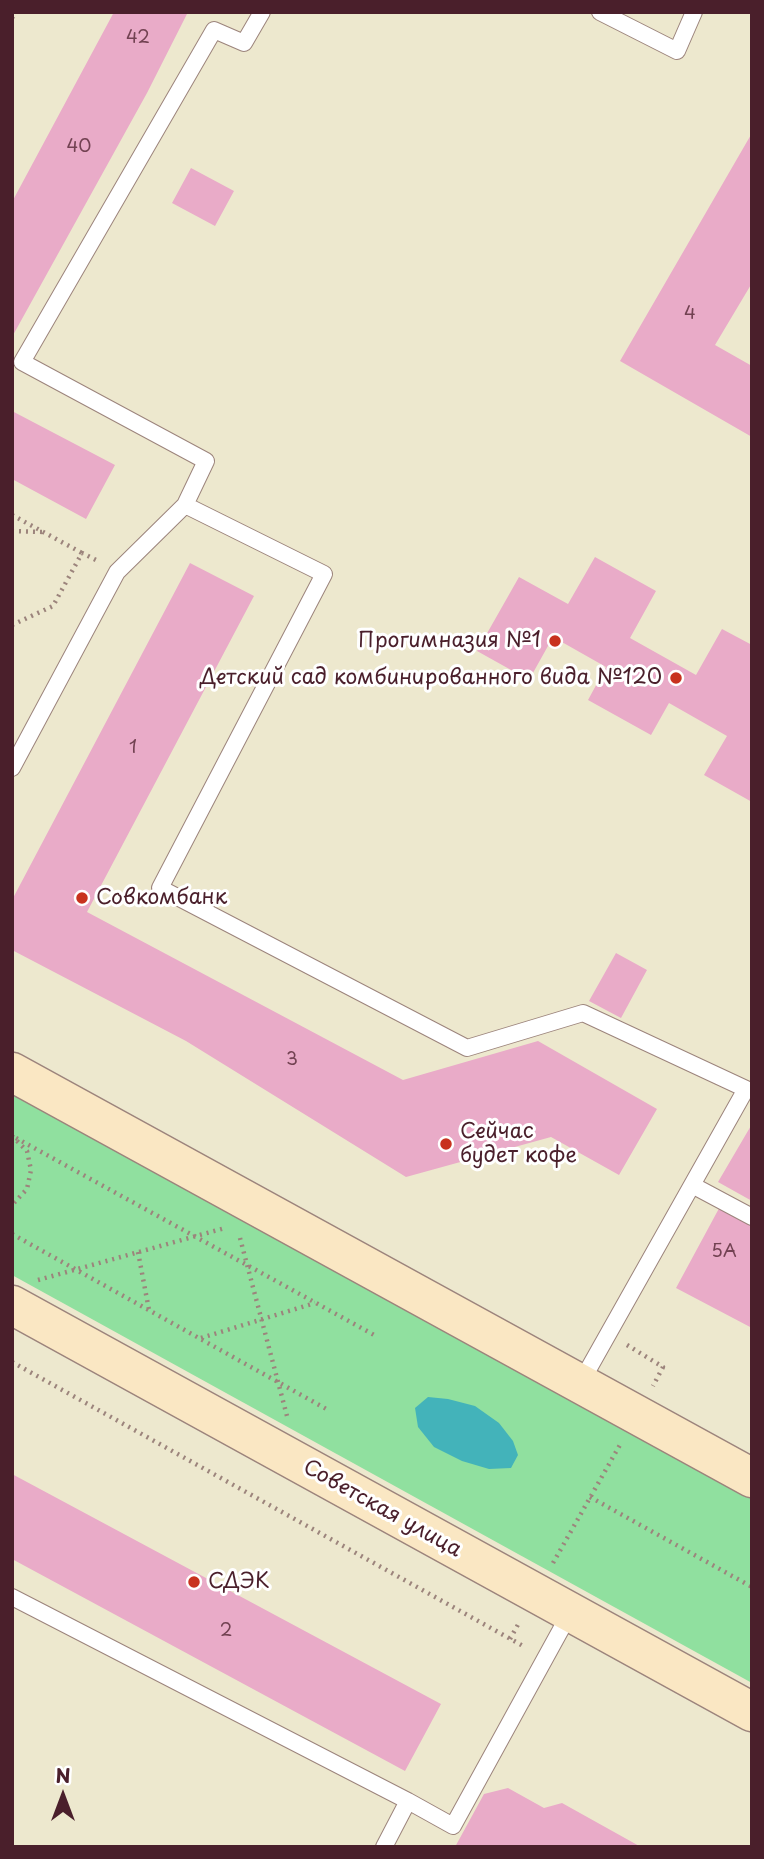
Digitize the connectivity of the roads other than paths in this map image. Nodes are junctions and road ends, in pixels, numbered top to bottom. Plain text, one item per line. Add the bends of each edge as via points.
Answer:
1 (262, 12) edge
2 (600, 12) edge
3 (694, 12) edge
4 (184, 505) junction
5 (12, 768) edge
6 (12, 1072) edge
7 (692, 1185) junction
8 (752, 1217) edge
9 (21, 1294) edge
10 (580, 1384) junction
11 (752, 1478) edge
12 (12, 1597) edge
13 (570, 1613) junction
14 (752, 1712) edge
15 (408, 1801) junction
16 (384, 1847) edge

1 - 4 lane via 244,43 214,30 22,362 206,461
2 - 3 lane via 677,51
4 - 5 lane via 117,572
4 - 7 lane via 324,574 160,888 467,1048 583,1013 746,1089
6 - 10 street
7 - 8 lane
7 - 10 lane
9 - 13 street, Советская улица
10 - 11 street
12 - 15 lane
13 - 14 street, Советская улица
13 - 15 lane via 453,1826
15 - 16 lane

